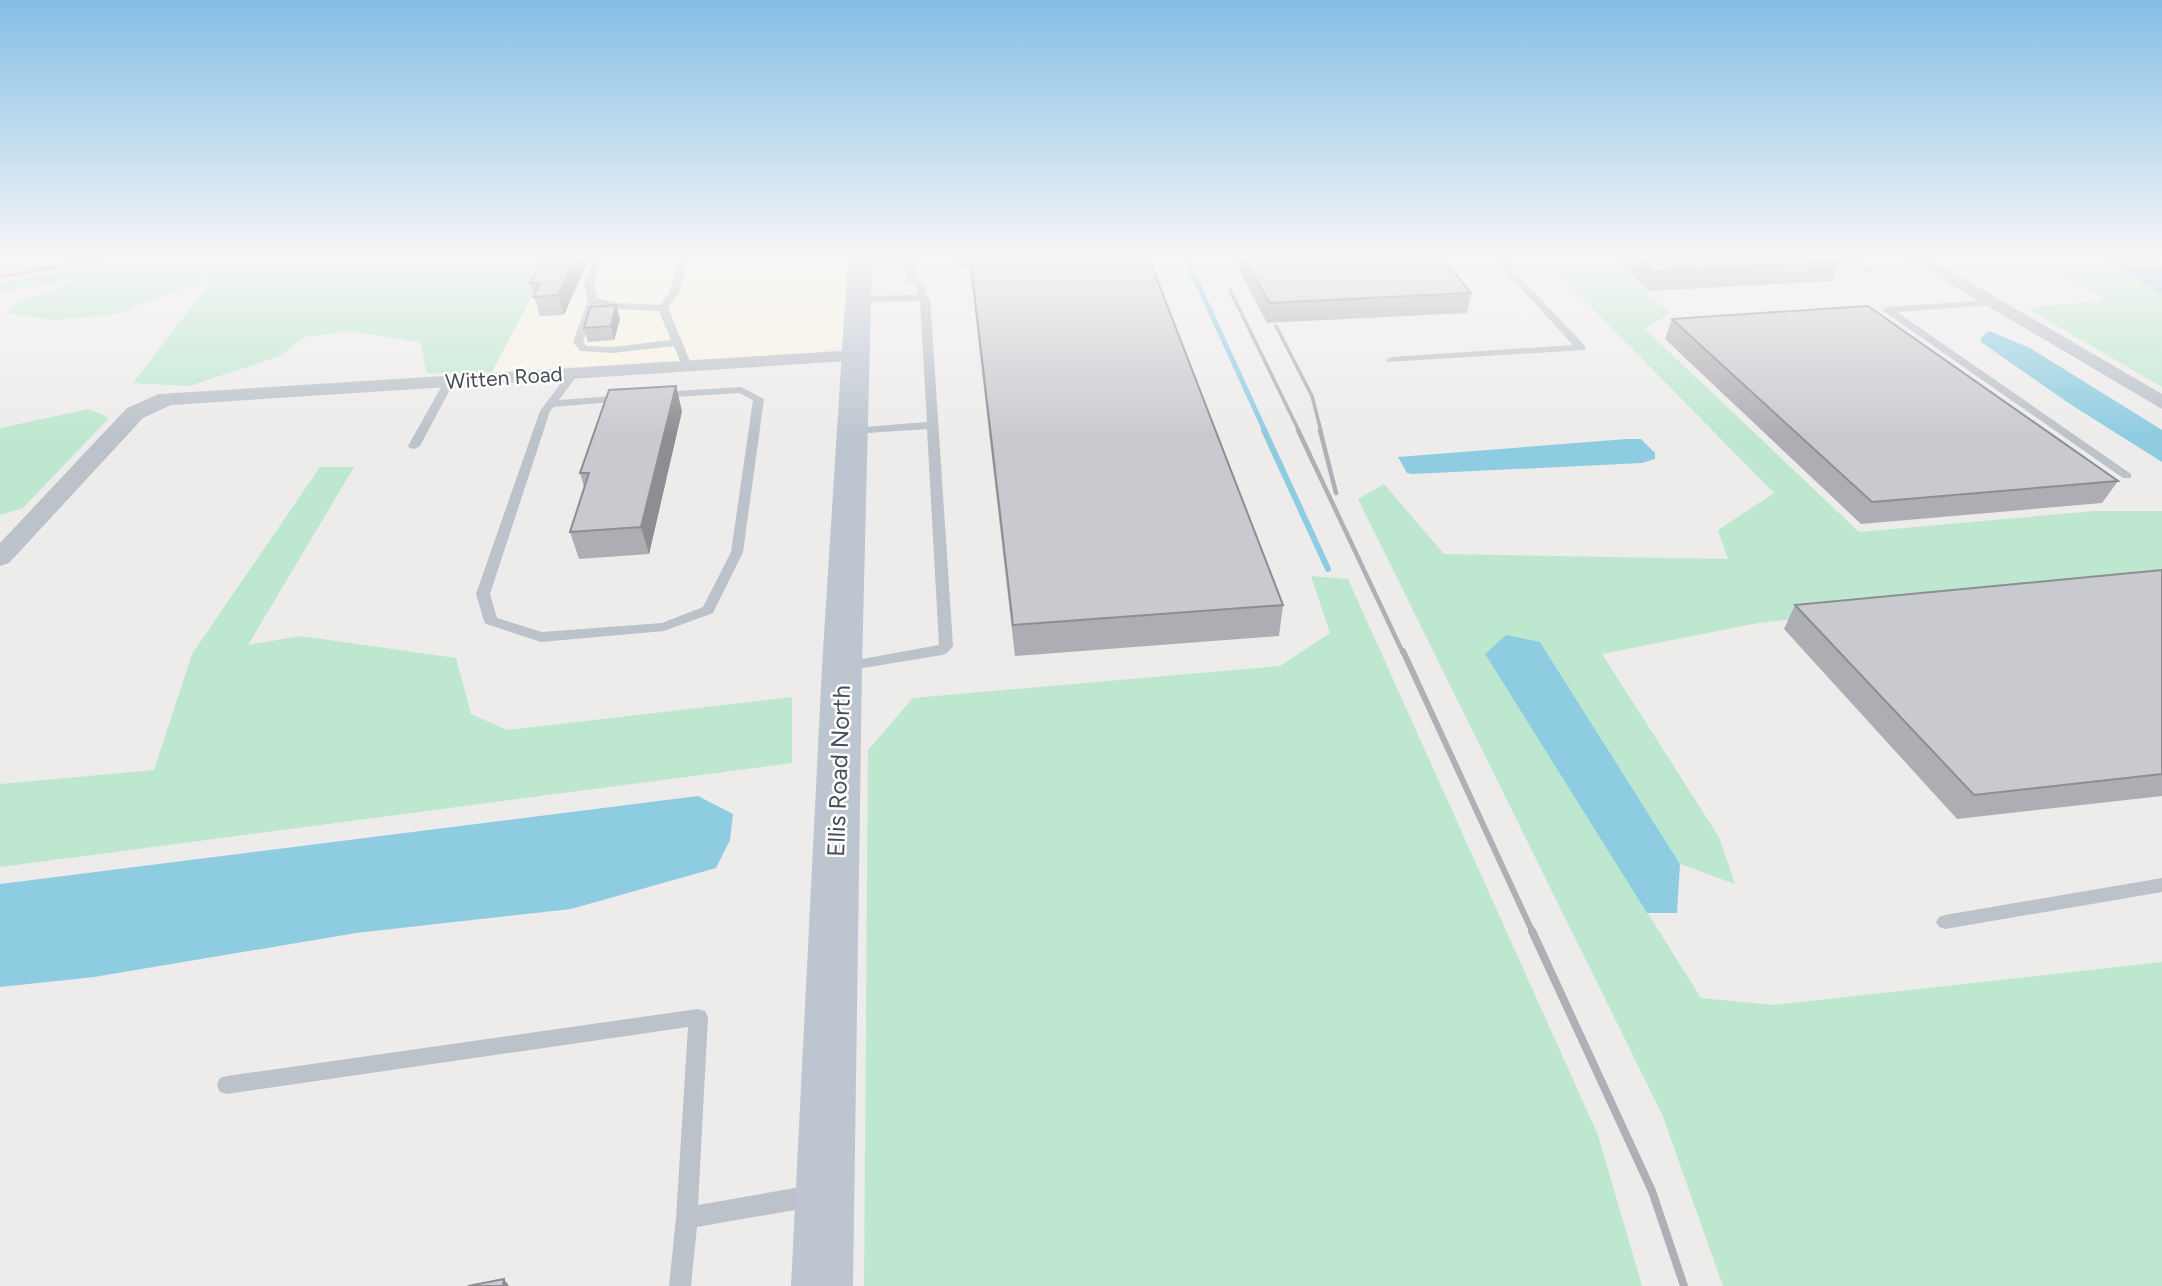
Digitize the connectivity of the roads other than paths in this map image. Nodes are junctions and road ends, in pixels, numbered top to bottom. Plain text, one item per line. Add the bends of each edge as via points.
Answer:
1 (587, 316) edge
2 (667, 316) edge
3 (857, 316) edge
4 (926, 316) edge
5 (1551, 316) edge
6 (1896, 316) edge
7 (2013, 316) edge
8 (678, 342) junction
9 (856, 356) junction
10 (1391, 360) dead end
11 (610, 361) junction
12 (687, 366) junction
13 (574, 373) junction
14 (449, 382) junction
15 (2162, 403) edge
16 (549, 404) junction
17 (933, 425) junction
18 (852, 431) junction
19 (414, 446) dead end
20 (2127, 476) dead end
21 (0, 558) edge
22 (842, 667) junction
23 (2162, 885) edge
24 (1945, 922) dead end
25 (227, 1085) dead end
26 (825, 1194) junction
27 (687, 1218) junction
28 (680, 1286) edge
29 (822, 1286) edge

1 - 11 lane via 578,342
2 - 8 lane
3 - 9 street, Ellis Road North
4 - 17 lane
5 - 10 lane via 1581,348
6 - 20 lane
7 - 15 street
8 - 11 lane
8 - 12 lane
9 - 12 street, Witten Road
9 - 18 street, Ellis Road North
11 - 12 street, Witten Road
11 - 13 street, Witten Road
13 - 14 street, Witten Road
13 - 16 lane
14 - 19 lane
14 - 21 street, Witten Road via 153,403 135,413
16 - 16 lane via 483,594 491,621 541,637 664,627 708,610 737,552 759,399 741,390 717,390
17 - 18 lane
17 - 22 lane via 946,646
18 - 22 street, Ellis Road North
22 - 26 street, Ellis Road North
23 - 24 lane
25 - 27 lane via 698,1017
26 - 27 lane
26 - 29 street, Ellis Road North
27 - 28 lane

